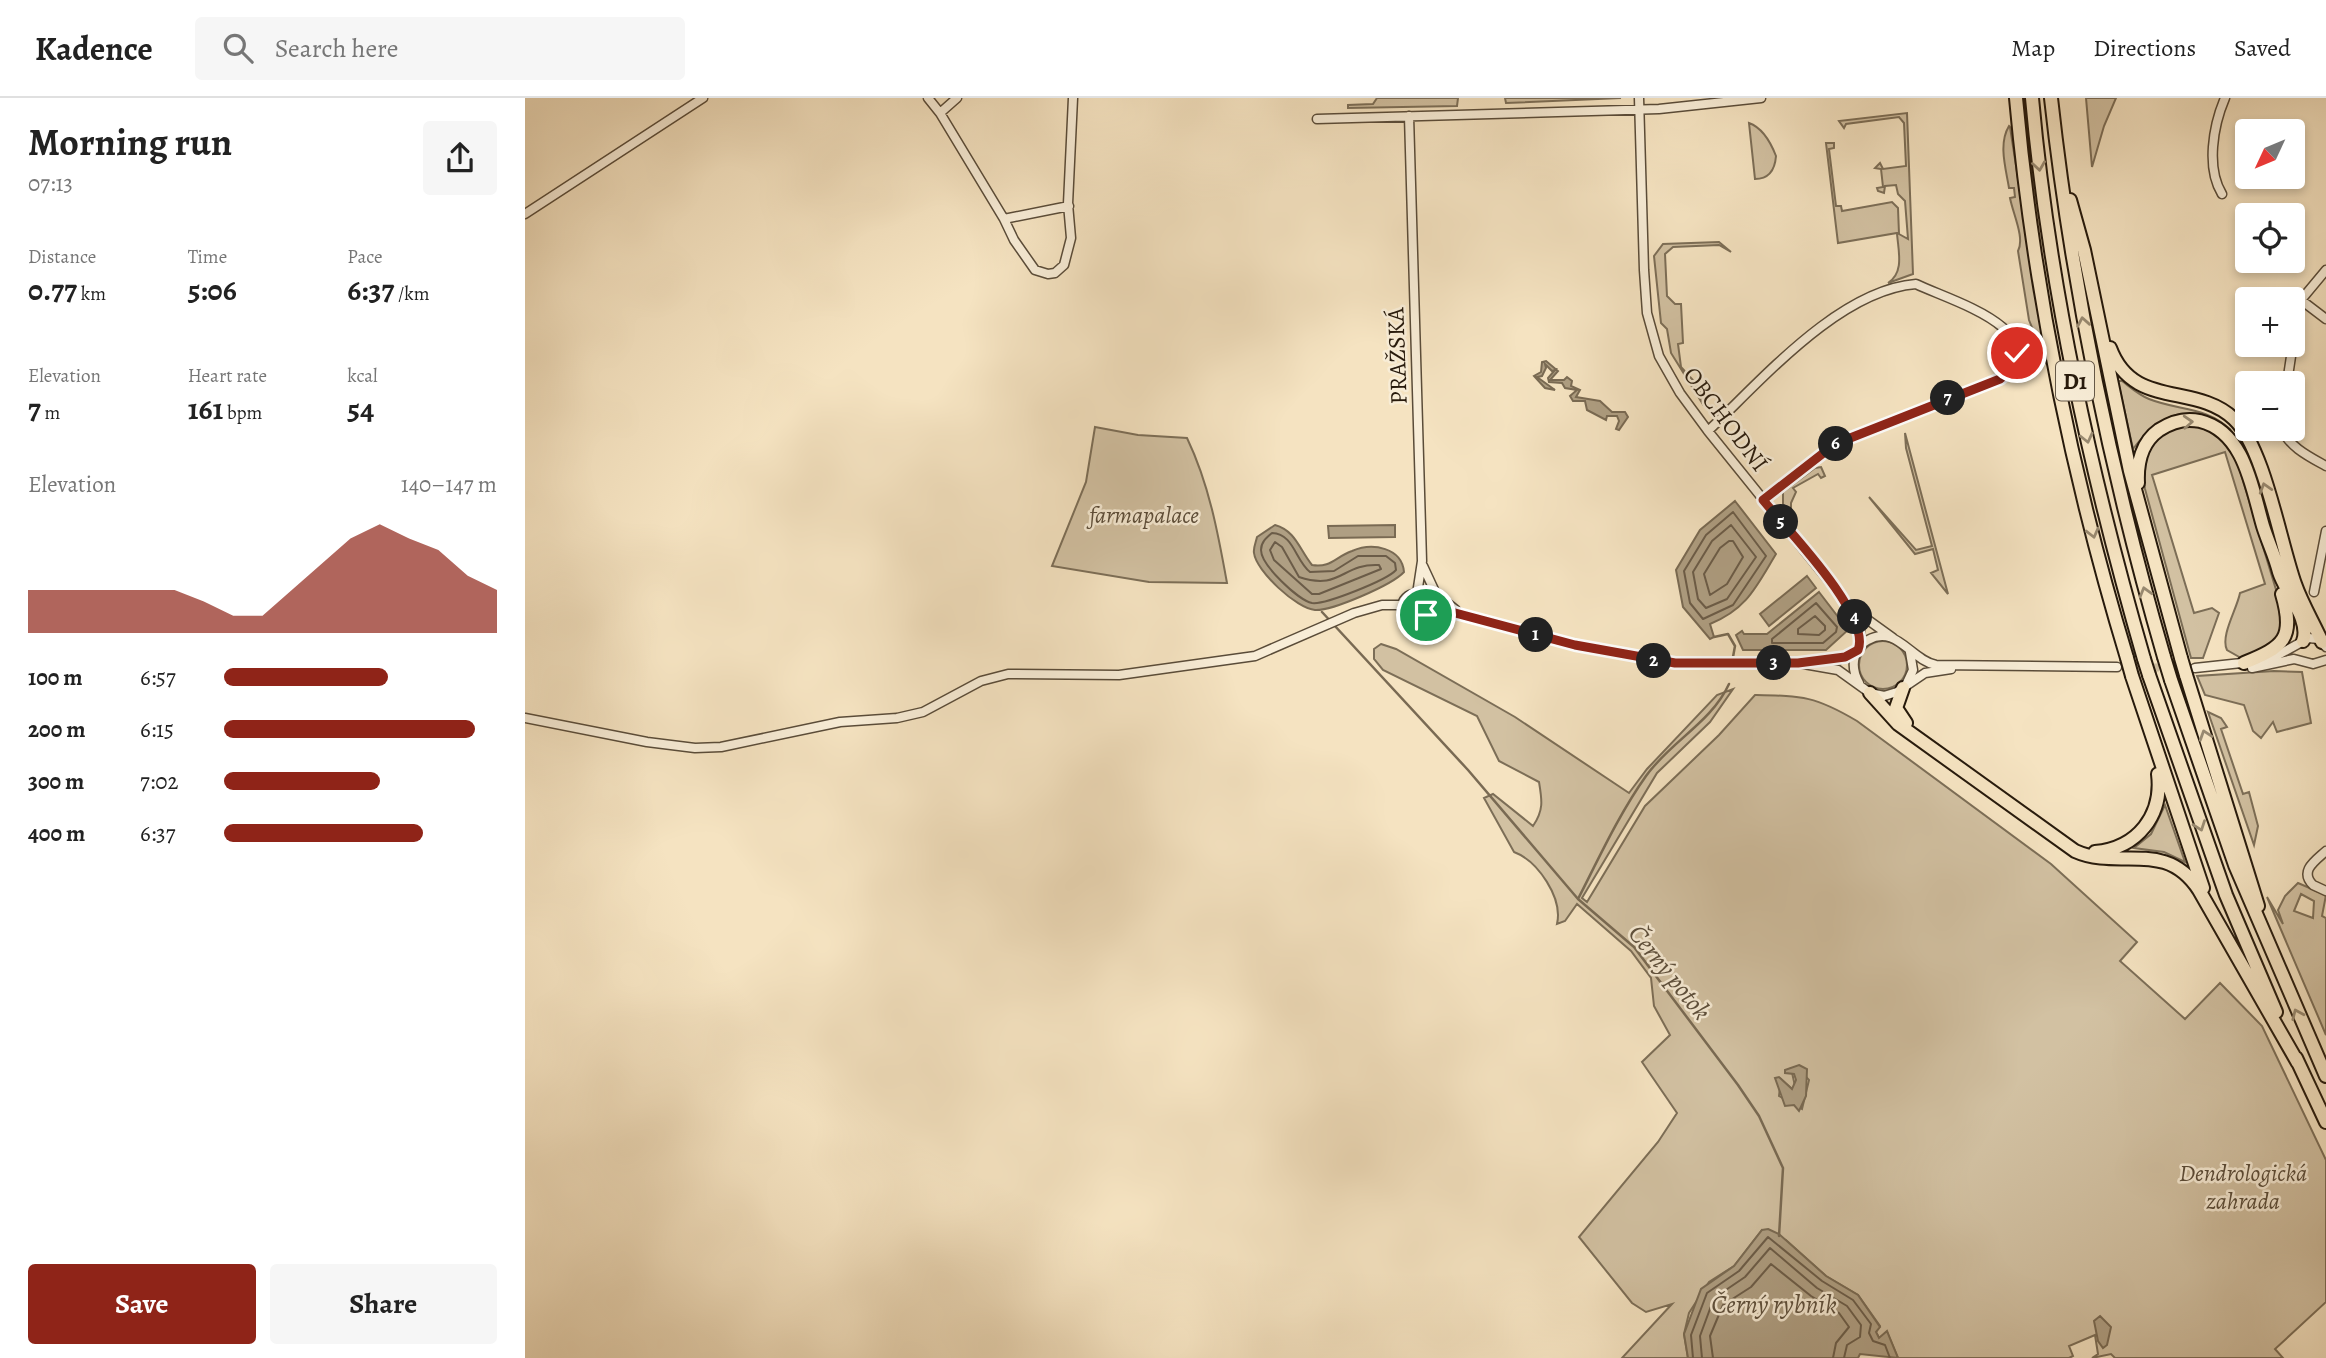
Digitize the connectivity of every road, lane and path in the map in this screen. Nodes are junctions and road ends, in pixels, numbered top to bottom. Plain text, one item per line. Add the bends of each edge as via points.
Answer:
1 (703, 98) edge
2 (928, 98) edge
3 (957, 98) edge
4 (1073, 98) edge
5 (1639, 98) edge
6 (1761, 98) edge
7 (2015, 98) edge
8 (2032, 98) edge
9 (2051, 98) edge
10 (2225, 98) edge
11 (1639, 109) junction
12 (940, 113) junction
13 (1409, 116) junction
14 (1317, 120) dead end
15 (2057, 152) junction
16 (2222, 194) dead end
17 (1069, 206) junction
18 (525, 214) edge
19 (1004, 219) junction
20 (2326, 270) edge
21 (2305, 295) edge
22 (2305, 303) edge
23 (2099, 319) junction
24 (2326, 319) edge
25 (1708, 431) junction
26 (2290, 441) edge
27 (2326, 466) edge
28 (1763, 500) junction
29 (2141, 514) junction
30 (2326, 531) edge
31 (2266, 536) junction
32 (1422, 561) junction
33 (2314, 592) dead end
34 (1417, 594) junction
35 (1402, 605) junction
36 (1429, 606) junction
37 (1850, 607) junction
38 (1465, 614) junction
39 (1893, 638) junction
40 (2302, 642) junction
41 (2324, 645) edge
42 (1907, 648) junction
43 (1858, 649) junction
44 (2303, 661) junction
45 (2323, 661) edge
46 (1798, 663) junction
47 (2122, 663) junction
48 (2244, 663) junction
49 (1960, 667) junction
50 (1859, 683) junction
51 (1904, 687) junction
52 (1870, 693) junction
53 (525, 719) edge
54 (2149, 729) junction
55 (1935, 749) junction
56 (2064, 845) junction
57 (2326, 850) edge
58 (2326, 891) edge
59 (2264, 936) junction
60 (2233, 952) junction
61 (2298, 1063) junction
62 (2326, 1076) edge
63 (2326, 1122) edge

1 - 18 street
2 - 12 street
3 - 12 street
4 - 17 street
5 - 11 street, OBCHODNÍ
6 - 11 street
7 -> 47 highway via 2041,287 2071,443
8 -> 61 highway, D1, bridge via 2051,249 2081,411 2144,659 2226,895
9 - 15 highway, D1
10 - 16 street via 2212,161 2212,177
11 - 13 street
11 - 25 street, OBCHODNÍ via 1647,313 1666,370
12 - 19 street
13 - 14 street
13 - 32 street, PRAŽSKÁ
15 - 23 highway
59 -> 15 highway, D1, bridge via 2164,657 2100,408
17 - 19 street
17 - 19 street via 1071,237 1065,265 1055,273 1035,270
20 - 21 street
22 - 24 street
23 - 29 highway
41 -> 23 highway via 2295,585 2243,429 2217,407 2153,391 2130,378 2113,356
25 - 28 street, OBCHODNÍ
25 - 28 street via 1821,325 1900,285 1916,284 2001,324 2013,337 2016,358 2000,379 1835,444
26 - 27 street
28 - 37 street, OBCHODNÍ
29 -> 31 highway via 2138,469 2146,445 2169,425 2196,420 2220,430 2236,448
59 -> 29 highway, bridge via 2255,889 2186,676
30 - 33 street
31 - 40 highway via 2305,629
31 - 48 highway via 2288,629 2274,650
32 - 34 street, PRAŽSKÁ
32 - 38 street via 1436,594
34 - 35 street via 1408,596
34 - 36 street
35 - 36 street via 1405,615 1415,620 1423,618
35 - 53 street via 1378,606 1337,620 1255,656 1119,675 1008,674 981,681 912,715 840,722 721,747 647,742
36 - 38 street
37 - 39 street, OBCHODNÍ
37 - 43 street, OBCHODNÍ via 1861,635
38 - 46 street via 1647,660 1696,665
39 - 42 street
39 - 43 street via 1875,637
40 - 41 street via 2312,638
40 - 44 street via 2299,654
40 - 48 street via 2269,660
41 - 45 street
42 - 49 street via 1929,663
42 - 51 street via 1913,665
43 - 46 street via 1845,657
43 - 50 street via 1853,667
44 - 45 street
44 - 48 street via 2195,668
46 - 50 street via 1838,670
47 - 49 street
47 - 54 highway, bridge via 2132,676
49 - 51 street via 1925,673
50 - 52 street
51 - 52 street via 1888,695
51 - 55 highway via 1896,703 1898,715
52 - 55 highway via 1893,720
54 - 56 highway via 2159,788 2147,825 2130,841 2111,849 2089,852
54 - 60 highway via 2197,871
55 - 56 highway
56 - 60 highway via 2091,857 2147,858 2179,869 2195,884
57 - 58 street via 2308,867 2307,877
62 -> 59 highway, D1
60 - 61 highway
61 - 63 highway, D1

